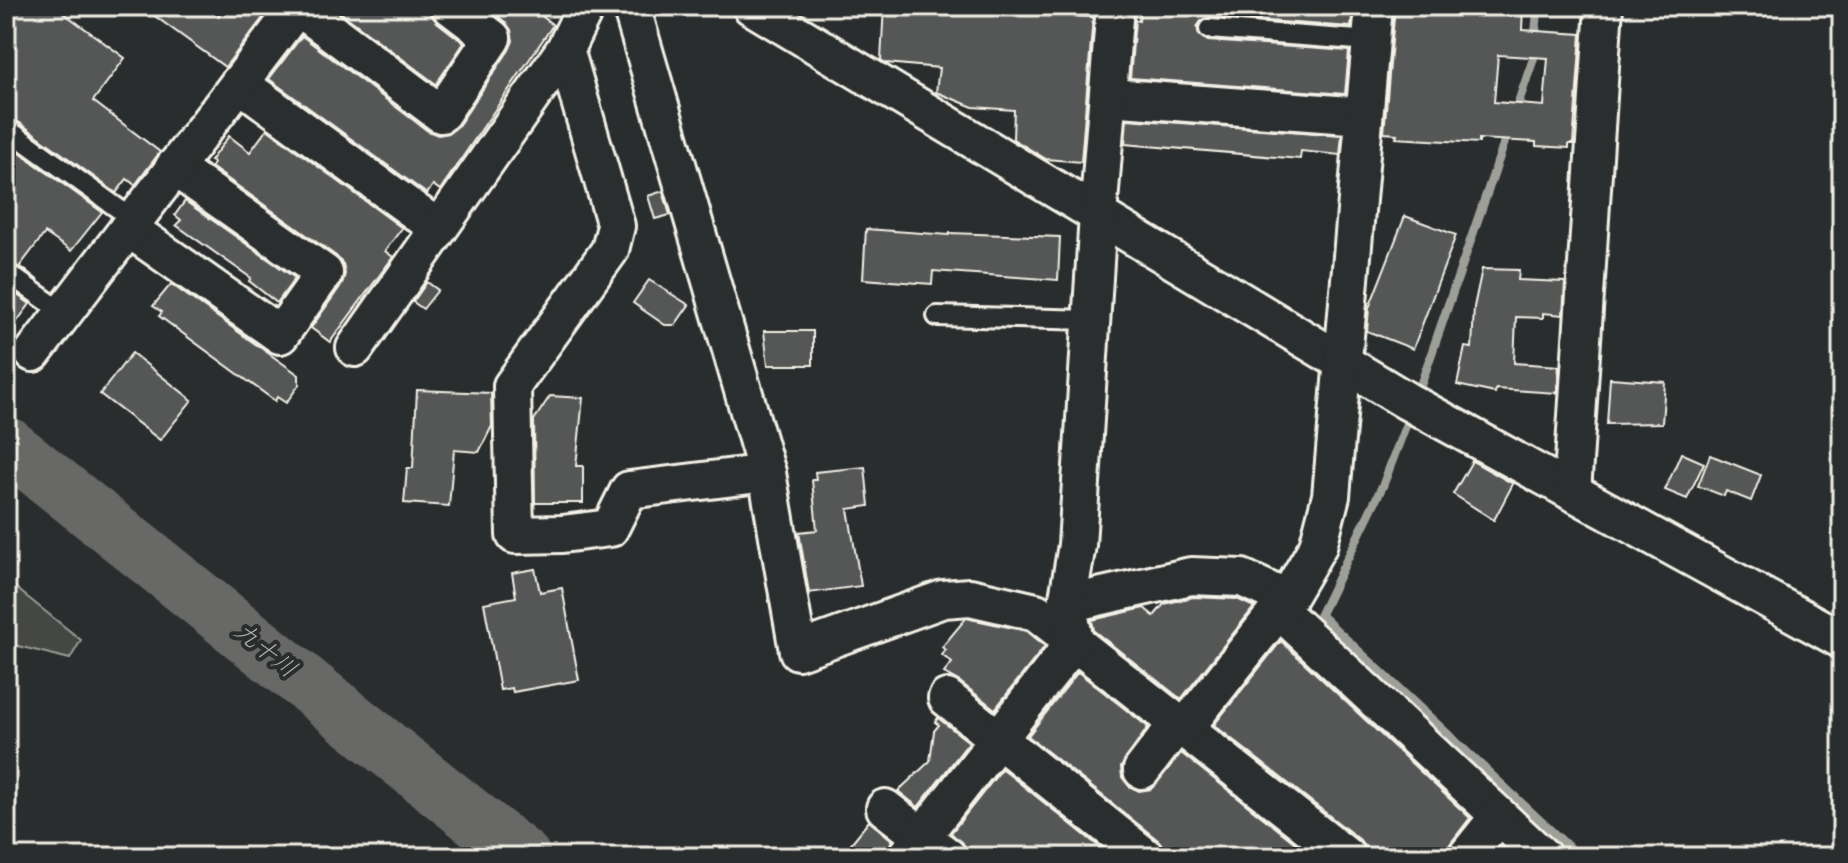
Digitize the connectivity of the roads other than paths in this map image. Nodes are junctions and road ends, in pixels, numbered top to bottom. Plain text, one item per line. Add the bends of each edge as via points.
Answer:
1 (297, 6) edge
2 (450, 6) edge
3 (586, 6) edge
4 (631, 6) edge
5 (751, 6) edge
6 (1115, 6) edge
7 (1604, 6) edge
8 (1373, 24) edge
9 (1209, 29) dead end
10 (565, 49) junction
11 (239, 83) junction
12 (1108, 97) junction
13 (1363, 116) junction
14 (6, 128) edge
15 (174, 167) junction
16 (1098, 215) junction
17 (131, 224) junction
18 (438, 228) junction
19 (6, 272) edge
20 (64, 313) junction
21 (937, 316) dead end
22 (1091, 320) junction
23 (355, 348) dead end
24 (33, 353) dead end
25 (1342, 361) junction
26 (767, 473) junction
27 (1572, 492) junction
28 (1067, 604) junction
29 (1282, 604) junction
30 (1842, 640) edge
31 (1075, 641) junction
32 (947, 698) dead end
33 (1182, 726) junction
34 (997, 738) junction
35 (1142, 770) dead end
36 (885, 808) dead end
37 (1499, 816) junction
38 (925, 850) edge
39 (1146, 857) edge
40 (1347, 857) edge
41 (1466, 857) edge
42 (1543, 857) edge

1 - 2 street via 441,114 492,38
1 - 11 street
3 - 10 street
4 - 26 street
5 - 16 street
6 - 12 street
7 - 27 street
8 - 9 lane
8 - 13 street
10 - 18 street
10 - 26 street via 616,226 610,250 512,386 515,535 610,528 629,490
11 - 15 street
11 - 18 street
12 - 13 street
12 - 16 street
13 - 25 street
14 - 17 lane
15 - 17 street
15 - 17 street via 324,273 280,335
16 - 22 street
16 - 25 street
17 - 20 street
18 - 23 street
19 - 20 lane
20 - 24 street
21 - 22 lane
22 - 28 street via 1077,545
25 - 27 street
25 - 29 street via 1331,496 1318,546
26 - 31 street via 798,651 943,599 970,597 1036,612
27 - 30 street
28 - 29 street via 1191,576 1242,578
28 - 31 street
29 - 33 street
29 - 37 street
31 - 33 street
31 - 34 street
32 - 34 street
33 - 35 street
33 - 40 street
34 - 38 street
34 - 39 street
36 - 38 street
37 - 41 street
37 - 42 street

